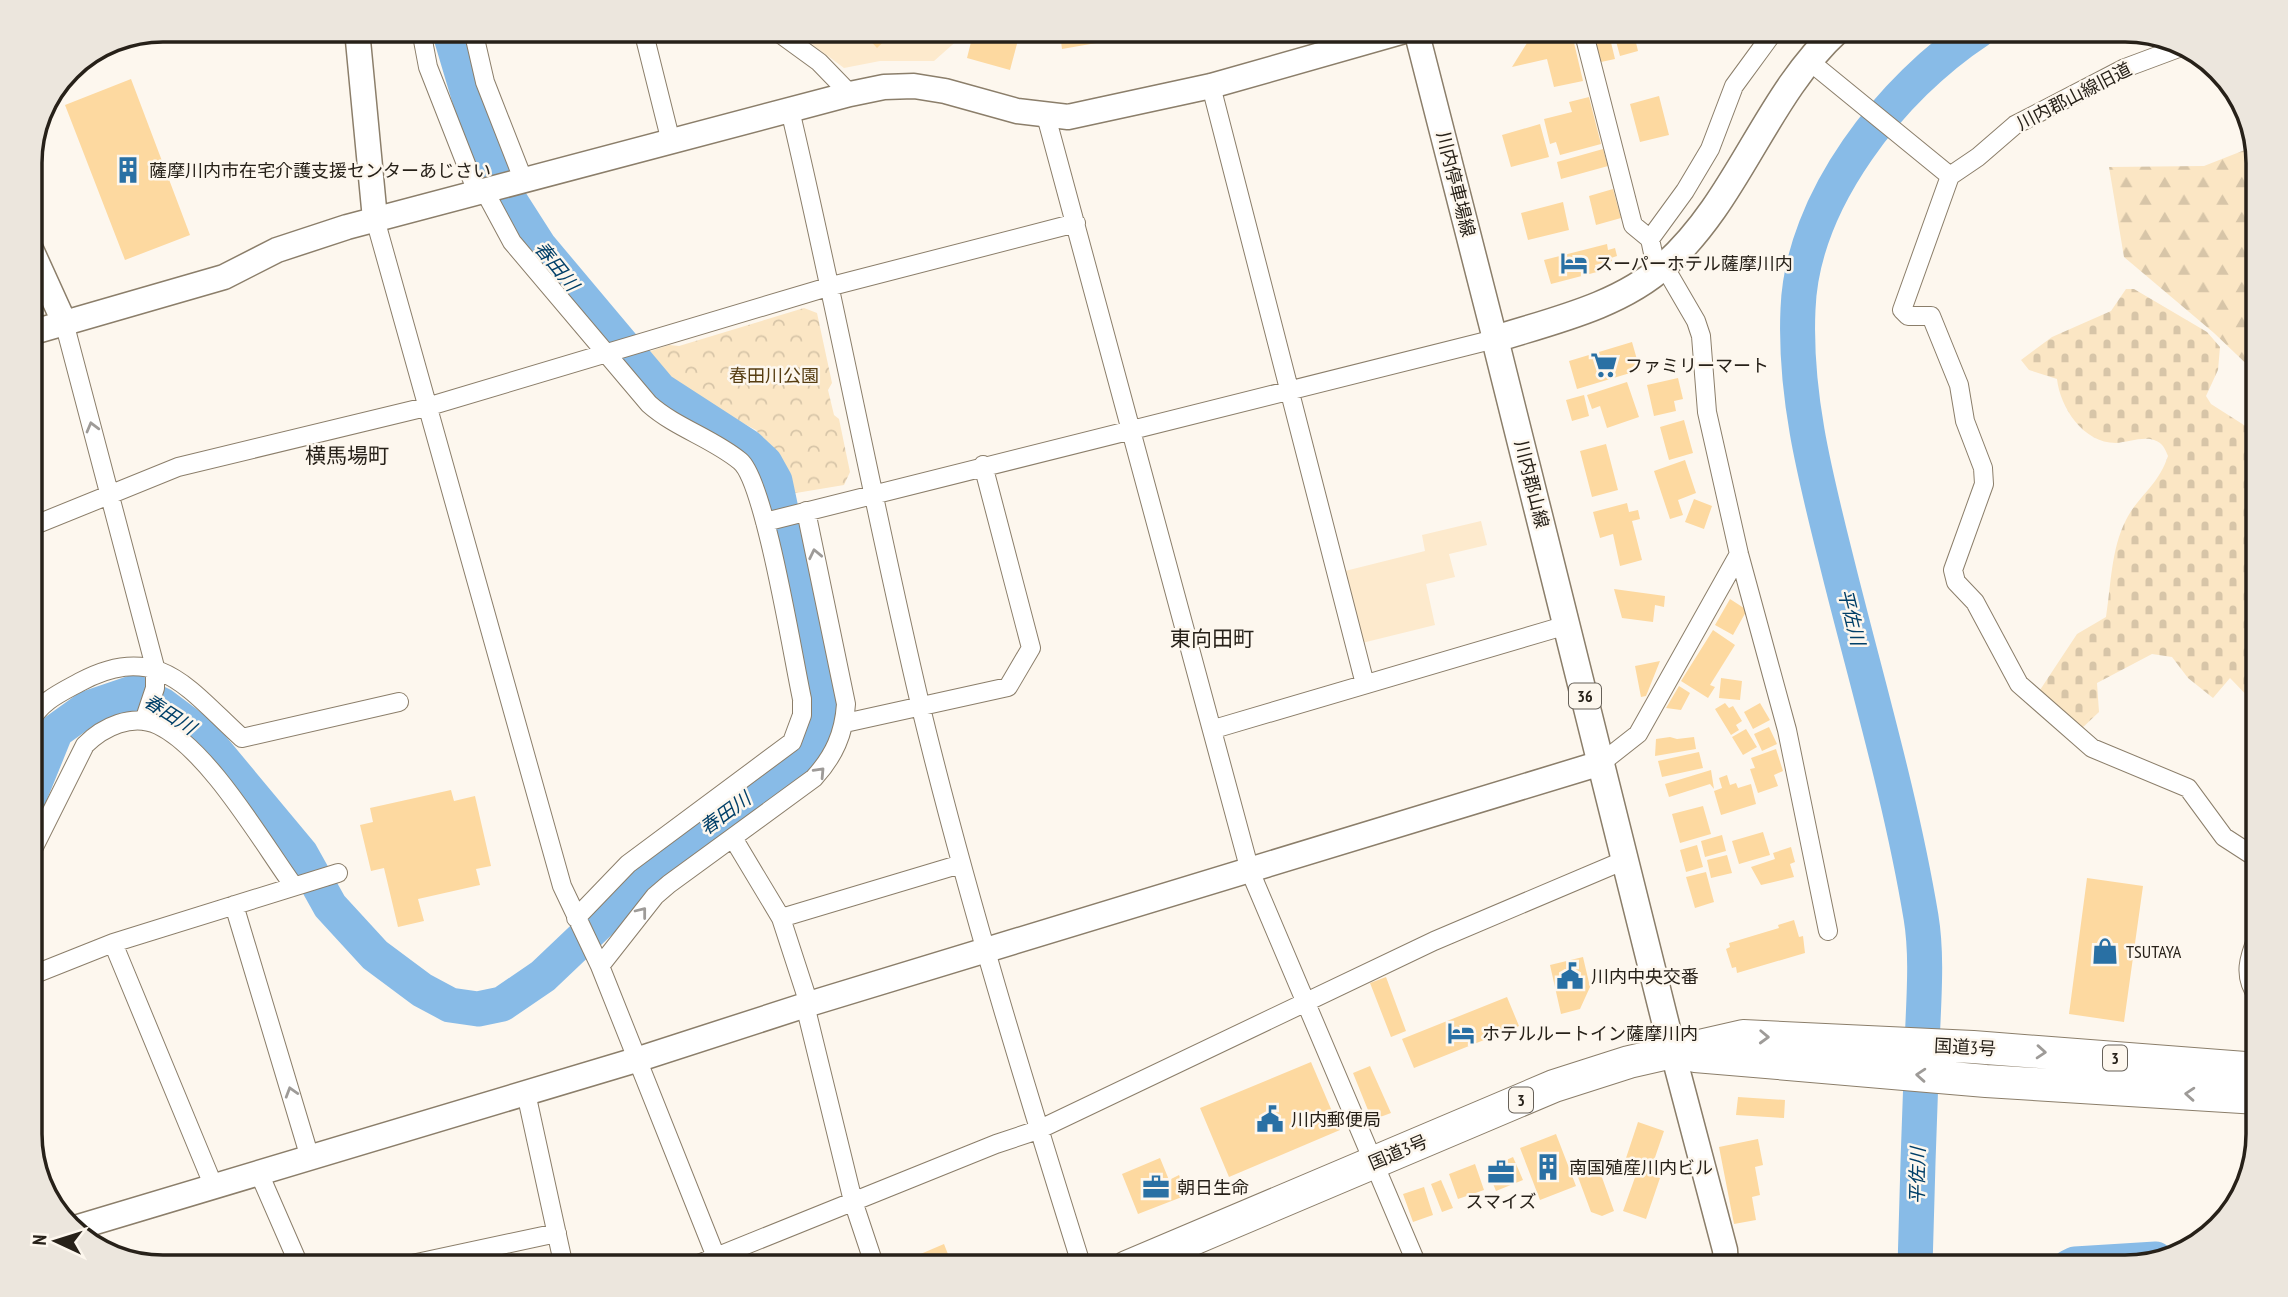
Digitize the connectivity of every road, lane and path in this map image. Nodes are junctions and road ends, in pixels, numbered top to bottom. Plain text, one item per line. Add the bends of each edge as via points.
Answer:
1 (358, 42) edge
2 (423, 42) edge
3 (476, 42) edge
4 (646, 42) edge
5 (792, 42) edge
6 (1366, 42) edge
7 (1419, 42) edge
8 (1586, 42) edge
9 (1766, 42) edge
10 (1826, 42) edge
11 (2171, 51) edge
12 (1808, 60) junction
13 (1211, 86) junction
14 (850, 94) junction
15 (790, 110) junction
16 (1046, 116) junction
17 (671, 142) junction
18 (1950, 176) junction
19 (520, 180) junction
20 (483, 190) junction
21 (375, 219) junction
22 (1076, 223) junction
23 (1650, 239) junction
24 (1660, 269) junction
25 (42, 273) edge
26 (828, 287) junction
27 (64, 322) junction
28 (42, 329) edge
29 (1495, 339) junction
30 (608, 352) junction
31 (1290, 389) junction
32 (430, 406) junction
33 (1131, 429) junction
34 (983, 465) junction
35 (874, 492) junction
36 (109, 493) junction
37 (802, 512) junction
38 (768, 521) junction
39 (42, 522) edge
40 (1739, 554) junction
41 (1567, 625) junction
42 (155, 667) junction
43 (1365, 684) junction
44 (399, 702) dead end
45 (921, 706) junction
46 (42, 708) edge
47 (146, 717) junction
48 (845, 723) junction
49 (1214, 729) junction
50 (1601, 763) junction
51 (42, 831) edge
52 (733, 838) junction
53 (2246, 851) edge
54 (1625, 860) junction
55 (961, 864) junction
56 (1250, 871) junction
57 (334, 874) dead end
58 (296, 884) junction
59 (234, 905) junction
60 (781, 918) junction
61 (577, 920) junction
62 (1828, 932) dead end
63 (113, 943) junction
64 (984, 950) junction
65 (597, 960) junction
66 (42, 971) edge
67 (1306, 1002) junction
68 (807, 1004) junction
69 (1673, 1053) junction
70 (636, 1060) junction
71 (2246, 1068) edge
72 (526, 1093) junction
73 (2246, 1097) edge
74 (1038, 1130) junction
75 (310, 1158) junction
76 (1373, 1163) junction
77 (259, 1173) junction
78 (214, 1187) junction
79 (853, 1201) junction
80 (91, 1223) edge
81 (557, 1233) junction
82 (295, 1255) edge
83 (454, 1255) edge
84 (562, 1255) edge
85 (715, 1255) edge
86 (733, 1255) edge
87 (872, 1255) edge
88 (1078, 1255) edge
89 (1155, 1255) edge
90 (1413, 1255) edge
91 (1725, 1255) edge

1 - 21 street
2 - 20 street via 428,66
3 - 19 street
4 - 17 street
5 - 14 street via 820,62
6 - 13 street
7 - 29 street, 川内停車場線
8 - 23 street via 1633,225
9 - 23 street via 1734,86 1710,149
10 - 12 main road
11 - 18 street, 川内郡山線旧道 via 2125,68 2015,125
12 - 18 street
12 - 24 main road via 1770,113 1710,216
13 - 16 street via 1084,115
13 - 31 street
14 - 15 street
14 - 16 street via 914,86
15 - 17 street
15 - 26 street
16 - 22 street
17 - 19 street
18 - 53 street via 1902,310 1908,316 1931,317 1959,385 1965,421 1983,468 1984,484 1953,570 1956,582 1975,601 2019,684 2073,734 2122,762 2188,788 2224,837
19 - 20 street
20 - 21 street
20 - 30 street via 513,242
21 - 27 street via 277,250 223,278
21 - 32 street
22 - 26 street
22 - 33 street
23 - 24 street
24 - 29 main road via 1608,300
24 - 40 street via 1696,321 1701,336 1707,412
25 - 27 street
26 - 30 street
26 - 35 street
27 - 28 street
36 -> 27 street
29 - 31 street
29 - 41 main road, 川内郡山線 / 36
30 - 32 street
30 - 38 street via 666,419 741,461 756,484
31 - 33 street
31 - 43 street
32 - 36 street via 178,467
32 - 61 street via 562,886
33 - 34 street
33 - 49 street
34 - 35 street
34 - 45 street via 1031,648 1008,687
35 - 37 street
35 - 45 street
36 - 39 street
36 - 42 street
37 - 38 street
48 -> 37 street via 846,704
38 - 61 street via 802,699 799,730 792,742 628,864
40 - 50 street via 1639,734
40 - 62 street via 1787,730
41 - 43 street
41 - 50 main road, 川内郡山線 / 36
42 - 44 street via 176,678 242,738
42 - 46 street via 127,667 91,676 51,697
42 - 47 street via 155,688
43 - 49 street
45 - 48 street
45 - 55 street
47 - 51 street via 111,726 85,745
47 - 58 street via 177,738 214,775
52 -> 48 street via 814,778 831,760
49 - 56 street
50 - 54 main road, 川内郡山線 / 36
50 - 56 street
52 - 60 street
65 -> 52 street via 655,896
54 - 67 street via 1434,941
54 - 69 main road, 川内郡山線 / 36
55 - 60 street
55 - 64 street
56 - 64 street
56 - 67 street
57 - 58 street
58 - 59 street
59 - 63 street
75 -> 59 street
60 - 68 street
61 - 65 street
63 - 66 street
63 - 78 street
64 - 68 street
64 - 74 street
65 - 70 street
67 - 74 street
67 - 76 street
68 - 70 street
68 - 79 street
69 -> 71 highway, 国道3号 / 3 via 1743,1036 1973,1047
73 -> 69 highway, 国道3号 / 3 via 1986,1081
69 - 76 highway, 国道3号 / 3 via 1554,1086
69 - 91 street
70 - 72 street
70 - 85 street
72 - 75 street
72 - 81 street
74 - 79 street
74 - 88 street
75 - 77 street
76 - 89 highway, 国道3号 / 3
76 - 90 street
77 - 78 street
77 - 82 street
78 - 80 street
79 - 86 street
79 - 87 street
81 - 83 street
81 - 84 street

